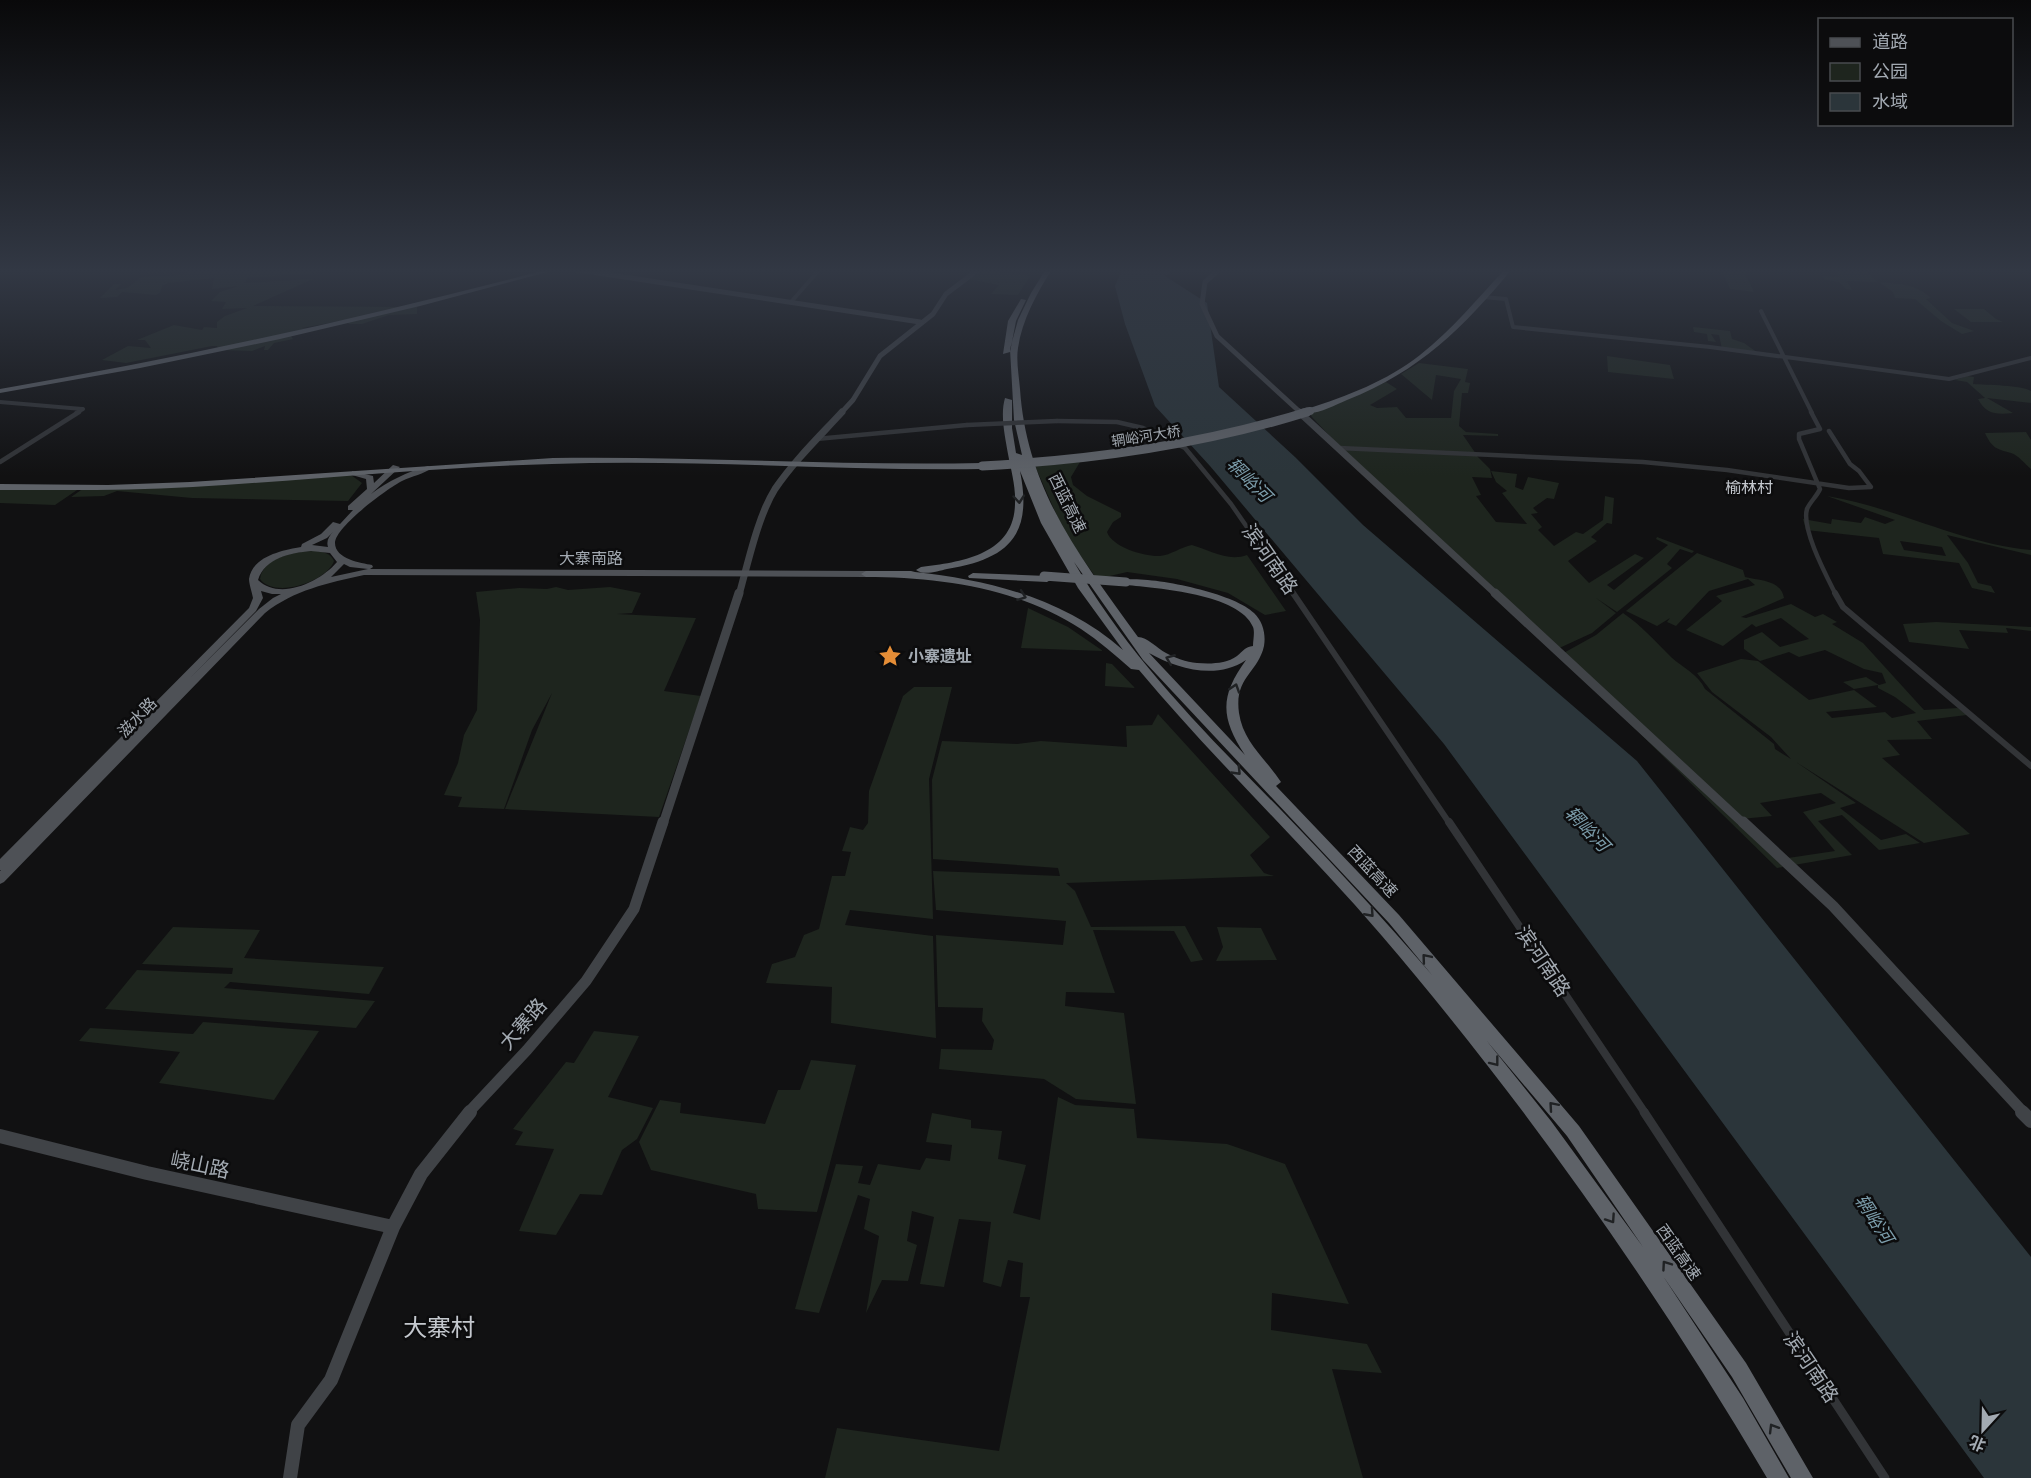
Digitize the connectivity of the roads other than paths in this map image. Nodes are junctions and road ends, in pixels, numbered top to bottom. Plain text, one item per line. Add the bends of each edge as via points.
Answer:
1 (270, 338) edge
2 (901, 338) edge
3 (1008, 338) edge
4 (1017, 338) edge
5 (1219, 338) edge
6 (1435, 338) edge
7 (1443, 338) edge
8 (1630, 338) edge
9 (1775, 338) edge
10 (1785, 357) junction
11 (2031, 358) edge
12 (0, 389) edge
13 (1008, 400) junction
14 (0, 402) edge
15 (1308, 410) junction
16 (1829, 431) dead end
17 (816, 439) junction
18 (1339, 448) junction
19 (796, 461) junction
20 (0, 462) edge
21 (428, 468) junction
22 (394, 469) junction
23 (355, 473) junction
24 (0, 482) edge
25 (1818, 484) junction
26 (377, 486) junction
27 (0, 487) edge
28 (297, 549) junction
29 (337, 553) junction
30 (746, 571) junction
31 (867, 572) joint
32 (907, 572) junction
33 (254, 582) junction
34 (317, 583) junction
35 (1127, 583) junction
36 (304, 588) junction
37 (1104, 600) junction
38 (1219, 753) junction
39 (2031, 766) edge
40 (0, 866) edge
41 (0, 879) edge
42 (1394, 920) junction
43 (2031, 1121) edge
44 (0, 1136) edge
45 (393, 1227) junction
46 (290, 1478) edge
47 (1779, 1478) edge
48 (1803, 1478) edge
49 (1885, 1478) edge

1 - 12 highway
2 - 17 street, 大寨路 via 880,356 853,400
3 - 13 highway, 西蓝高速
4 - 37 highway, 西蓝高速 via 1014,349 1018,420 1027,457 1049,512
5 - 18 street
6 - 15 highway via 1417,356 1386,376
7 - 15 highway via 1421,357 1361,391
8 - 10 street
9 - 10 street
10 - 11 street via 1949,379
10 - 25 street via 1820,429 1799,434
13 -> 32 highway via 1008,442 1020,503 1015,530 1001,546 974,560
13 - 38 highway, 西蓝高速 via 1016,446 1034,499 1074,574 1145,670
14 - 20 street via 83,410
15 - 19 highway, 辋峪河大桥, bridge via 1232,433 1067,460 907,467
16 - 25 street via 1871,487
17 - 19 street, 大寨路
17 - 49 street, 滨河南路, bridge via 967,424 1101,420 1134,425 1169,439 1189,453 1262,547 1344,666
18 - 25 street via 1643,462
18 - 43 street via 1833,906
19 - 21 highway via 596,460
19 - 22 highway via 563,458
19 - 30 street, 大寨路 via 774,490
21 - 22 highway
21 - 26 main road
22 - 23 highway
22 - 24 highway via 145,482
22 - 26 main road
23 - 26 main road via 370,478
23 - 27 highway via 106,488
25 - 39 street via 1820,489 1807,510 1806,523 1832,590 1843,607
26 - 28 main road via 328,533
26 - 29 main road via 333,537 331,543
28 - 29 main road, 大寨南路 via 324,548
28 - 33 main road via 269,560 254,574
29 - 30 main road, 大寨南路 via 350,564 368,567
29 - 34 main road via 337,570
30 - 31 main road, 大寨南路
30 - 34 main road, 大寨南路 via 364,572
30 - 45 street, 大寨路 via 634,909 586,981 448,1137 421,1174
31 - 32 highway
32 - 35 highway, bridge
32 -> 38 highway via 987,585 1064,614 1116,649
33 - 36 main road via 264,590 276,592
33 - 40 main road, 滋水路 via 258,598 253,609
34 - 36 main road
35 -> 37 highway via 1194,594 1232,608 1254,630 1252,648 1243,657 1223,665 1198,667 1171,661 1149,648
42 -> 35 highway via 1372,889 1266,772 1239,733 1232,696 1260,641 1252,617 1231,603 1204,593
36 - 41 main road, 滋水路 via 262,610
37 - 42 highway, 西蓝高速 via 1148,658
38 -> 47 highway, 西蓝高速 via 1393,938 1567,1154 1730,1393
48 -> 42 highway, 西蓝高速 via 1739,1370 1573,1131
44 - 45 street, 峣山路
45 - 46 street, 大寨路 via 331,1380 298,1425

